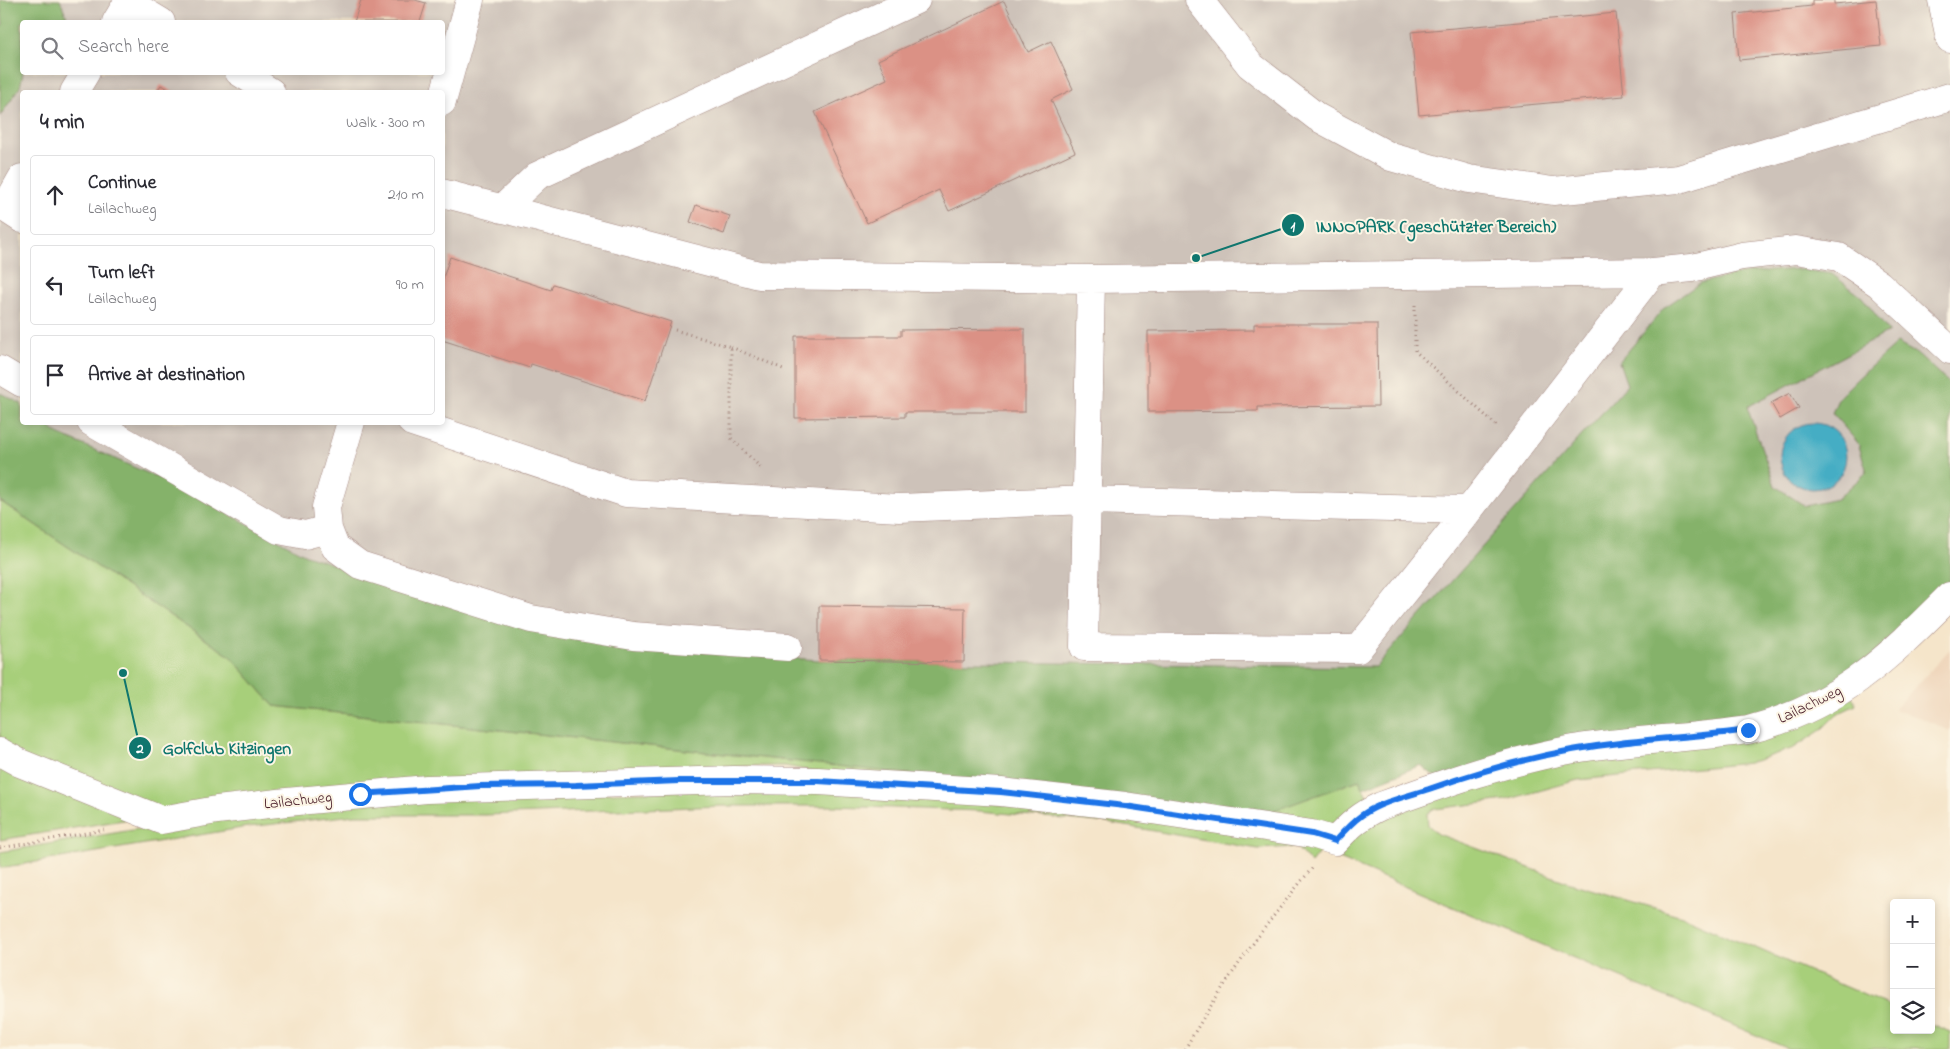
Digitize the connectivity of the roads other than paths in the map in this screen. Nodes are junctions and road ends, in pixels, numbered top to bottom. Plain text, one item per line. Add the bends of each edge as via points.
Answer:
1 (470, 0) edge
2 (916, 0) edge
3 (1199, 0) edge
4 (1942, 0) edge
5 (117, 20) edge
6 (158, 20) edge
7 (1950, 39) edge
8 (84, 75) edge
9 (244, 75) edge
10 (75, 90) edge
11 (268, 90) edge
12 (445, 91) edge
13 (1950, 97) edge
14 (20, 184) edge
15 (445, 194) edge
16 (502, 209) junction
17 (9, 214) edge
18 (1653, 272) junction
19 (1091, 279) junction
20 (1950, 350) edge
21 (0, 370) edge
22 (20, 382) edge
23 (96, 425) edge
24 (350, 425) edge
25 (421, 425) edge
26 (1087, 500) junction
27 (1469, 510) junction
28 (328, 529) junction
29 (1950, 596) edge
30 (788, 648) dead end
31 (0, 752) edge

1 - 12 lane
2 - 16 lane via 537,176
3 - 13 lane via 1250,65 1317,118 1391,157 1469,179 1553,191 1679,179
4 - 7 lane
5 - 6 lane via 128,2
8 - 10 lane
9 - 11 lane
14 - 17 lane
15 - 16 lane
16 - 19 lane via 759,275
18 - 19 lane
18 - 20 lane via 1796,250 1839,257 1879,284
18 - 27 lane
19 - 26 lane
21 - 22 lane
23 - 28 lane via 279,530 306,535
24 - 28 lane via 326,507
25 - 26 lane via 626,493 899,508
26 - 27 lane
26 - 27 lane via 1084,648 1358,649
28 - 30 lane via 335,547 360,564 531,619 633,636
29 - 31 lane, Lailachweg via 1867,674 1841,692 1790,716 1748,730 1576,749 1497,767 1363,814 1335,841 1312,834 1144,808 1001,792 818,781 427,789 217,810 161,820

